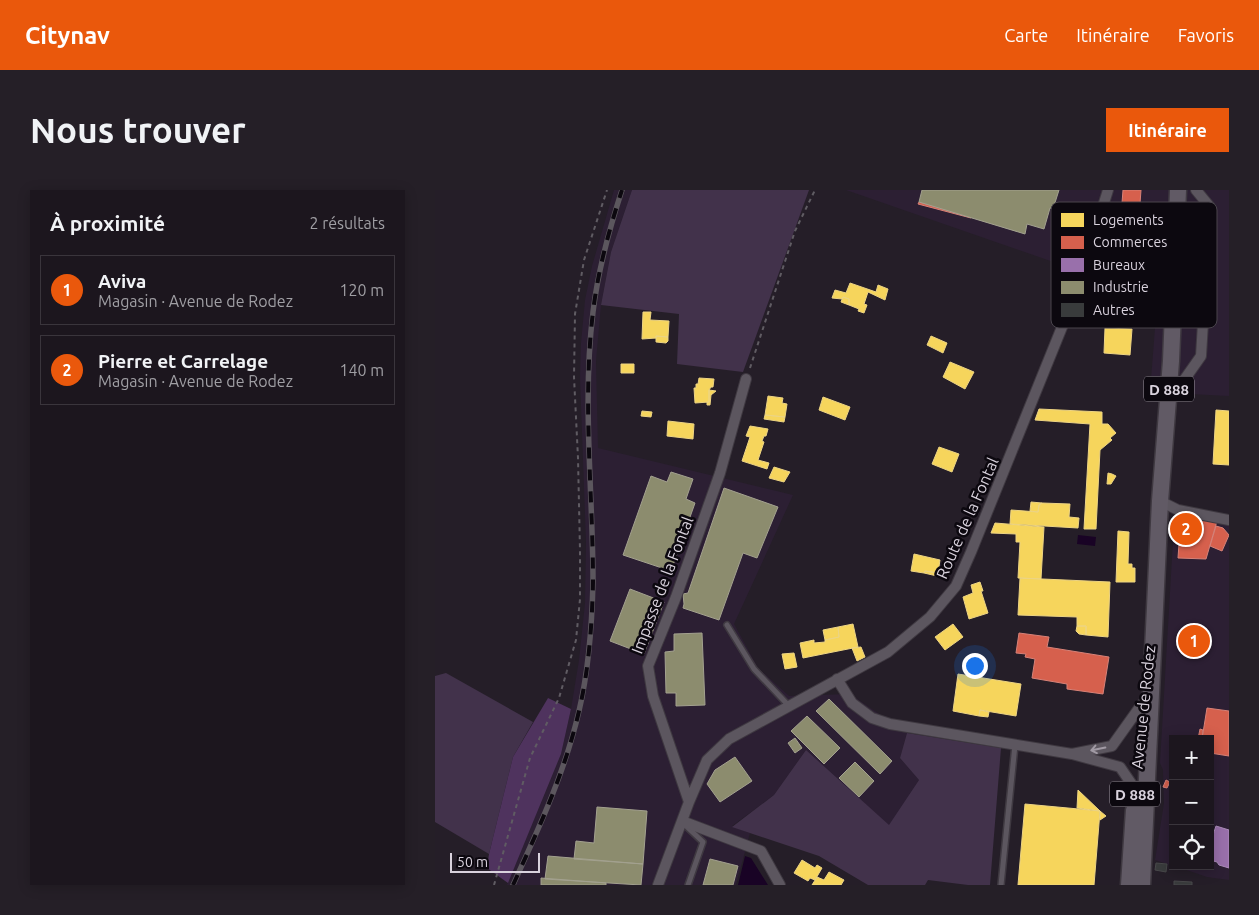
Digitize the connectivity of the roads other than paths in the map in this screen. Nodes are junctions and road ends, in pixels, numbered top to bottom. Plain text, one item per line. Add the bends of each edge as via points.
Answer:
1 (1108, 190) edge
2 (1196, 190) edge
3 (1104, 202) edge
4 (1206, 202) edge
5 (1062, 328) edge
6 (1172, 328) edge
7 (1203, 328) edge
8 (746, 379) road end
9 (1168, 403) junction
10 (1160, 501) junction
11 (1229, 520) edge
12 (1155, 589) junction
13 (727, 625) dead end
14 (837, 679) junction
15 (1142, 704) junction
16 (790, 706) junction
17 (1015, 745) junction
18 (1072, 754) junction
19 (1135, 789) junction
20 (689, 802) junction
21 (681, 821) junction
22 (658, 885) edge
23 (687, 885) edge
24 (780, 885) edge
25 (1001, 885) edge
26 (1129, 885) edge
27 (1142, 885) edge

1 - 3 street, Route de la Fontal
2 - 4 street
5 - 14 street, Route de la Fontal via 955,586 930,617 888,652
6 - 9 main road, Avenue de Rodez / D 888
7 - 9 street via 1201,356
8 - 20 street, Impasse de la Fontal via 721,473 648,666 653,696
9 - 10 main road, Avenue de Rodez / D 888
10 - 11 street via 1178,510
10 - 12 main road, Avenue de Rodez / D 888
12 - 15 main road, Avenue de Rodez / D 888
12 - 27 main road, Avenue de Rodez / D 888
13 - 16 lane via 754,669
14 - 16 street, Route de la Fontal
14 - 17 street via 852,703 872,718 890,724
15 -> 18 street via 1112,746
15 - 19 main road, Avenue de Rodez / D 888
16 - 20 street, Route de la Fontal via 729,739 707,760
17 - 18 street
17 - 25 lane
18 - 19 street via 1120,767
19 - 26 main road, Avenue de Rodez / D 888
20 - 21 street, Route de la Fontal
21 - 22 street, Route de la Fontal
21 - 23 lane via 703,842
21 - 24 street via 761,851

